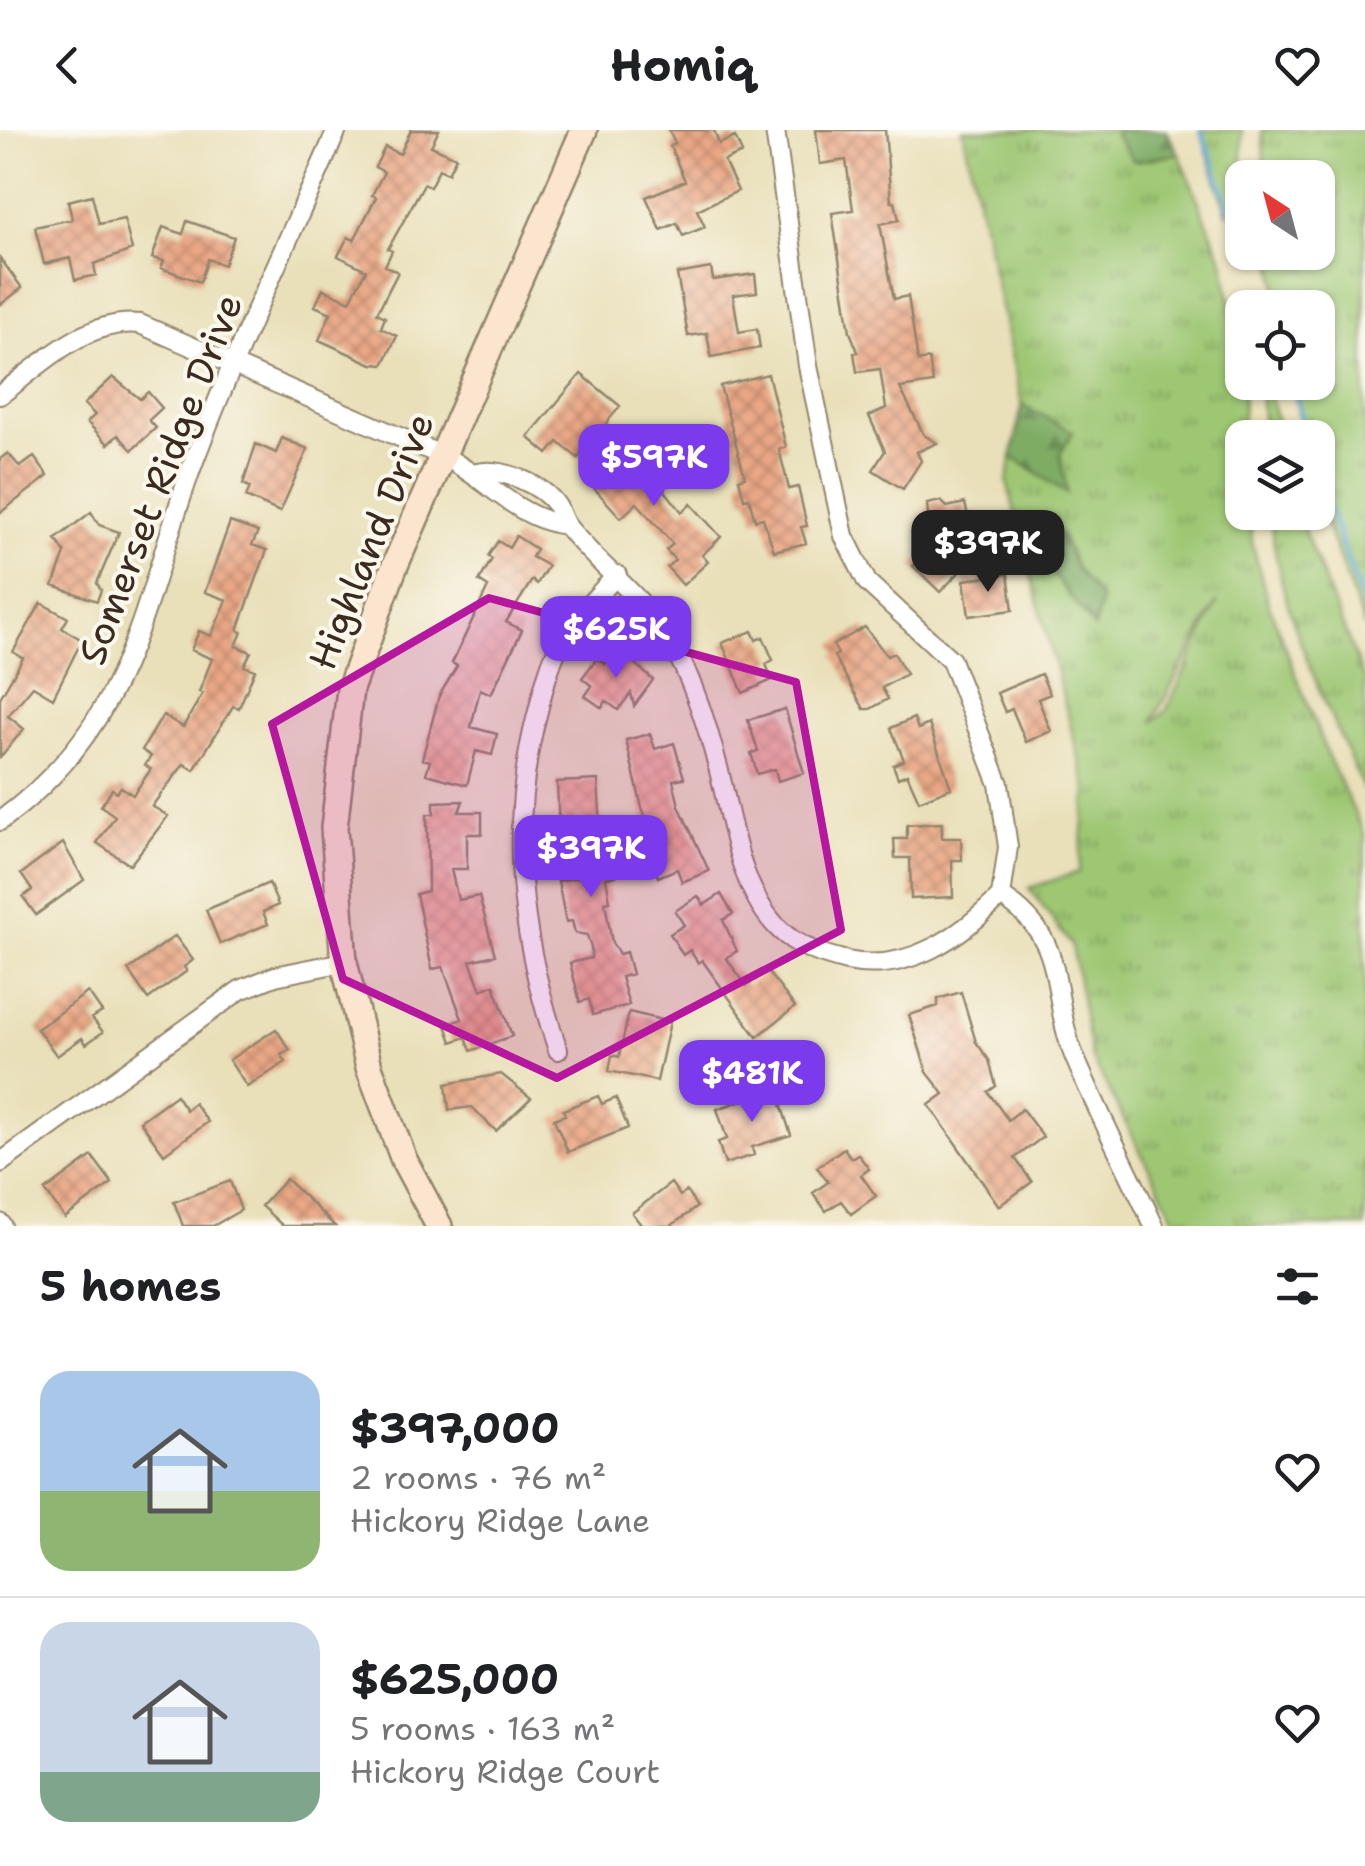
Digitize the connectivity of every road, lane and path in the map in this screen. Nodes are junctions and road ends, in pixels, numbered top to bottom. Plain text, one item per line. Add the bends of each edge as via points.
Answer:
1 (337, 130) edge
2 (584, 130) edge
3 (775, 130) edge
4 (235, 363) junction
5 (0, 395) edge
6 (443, 456) junction
7 (617, 575) junction
8 (0, 821) edge
9 (1001, 896) junction
10 (344, 962) junction
11 (558, 1050) dead end
12 (0, 1163) edge
13 (440, 1226) edge
14 (1154, 1226) edge

1 - 4 street, Somerset Ridge Drive
2 - 6 street, Highland Drive
3 - 9 street via 808,366 844,536 867,582 951,660 999,784 1008,847
4 - 5 street via 152,327 114,324 78,338
4 - 6 street
4 - 8 street, Somerset Ridge Drive via 119,684 57,774
6 - 7 street via 477,472 486,488 543,522 566,525
6 - 10 street, Highland Drive via 350,689 334,828
7 - 9 street via 672,644 700,705 737,848 779,929 818,954 864,964 911,958 967,930
7 - 11 street via 558,647 522,793 526,933
9 - 14 street via 1025,912 1047,942 1073,1053
10 - 12 street via 240,990
10 - 13 street, Highland Drive via 369,1067 404,1160

